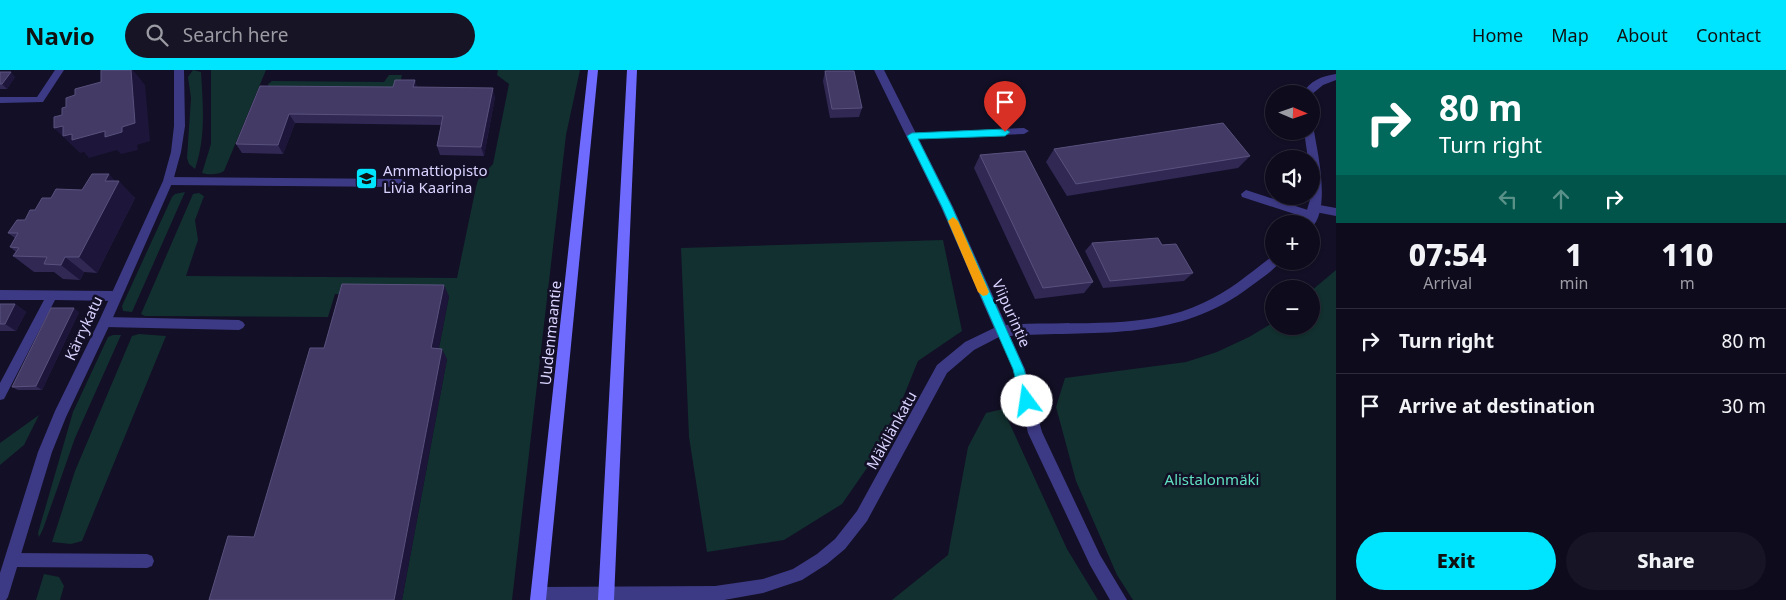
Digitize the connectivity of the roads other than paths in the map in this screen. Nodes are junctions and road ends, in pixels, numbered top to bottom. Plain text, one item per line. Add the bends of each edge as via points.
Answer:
1 (60, 70) edge
2 (179, 70) edge
3 (593, 70) edge
4 (632, 70) edge
5 (879, 70) edge
6 (1336, 77) edge
7 (1314, 85) edge
8 (0, 100) edge
9 (1024, 132) dead end
10 (912, 136) junction
11 (1310, 140) edge
12 (168, 181) junction
13 (401, 183) dead end
14 (1246, 194) dead end
15 (1336, 212) edge
16 (1309, 215) edge
17 (1312, 215) edge
18 (1318, 215) edge
19 (1265, 268) edge
20 (0, 295) edge
21 (52, 296) junction
22 (116, 296) junction
23 (105, 322) junction
24 (239, 325) dead end
25 (1002, 331) junction
26 (0, 395) edge
27 (12, 560) junction
28 (147, 562) dead end
29 (0, 597) edge
30 (539, 598) edge
31 (606, 598) edge
32 (1119, 600) edge

1 - 8 lane via 40,100
2 - 12 street, Kärrykatu via 180,138
3 - 30 main road, Uudenmaantie
4 - 31 main road
5 - 10 street, Viipurintie
6 - 7 street
9 - 10 lane
10 - 25 street, Viipurintie
11 - 17 street via 1316,179
12 - 13 lane
12 - 22 street, Kärrykatu
14 - 16 lane
15 - 18 lane
19 - 25 street, Mäkilänkatu via 1225,298 1186,316 1122,325
20 - 21 lane
21 - 22 lane
21 - 26 lane
22 - 23 street, Kärrykatu
23 - 24 lane
23 - 27 street, Kärrykatu via 45,452
25 - 31 street, Mäkilänkatu via 981,339 956,355 942,369 862,516 840,544 822,559 797,575 763,586 725,592
25 - 32 street, Viipurintie via 1019,369 1035,433 1095,560
27 - 28 lane
27 - 29 street, Kärrykatu
30 - 31 street, Mäkilänkatu

